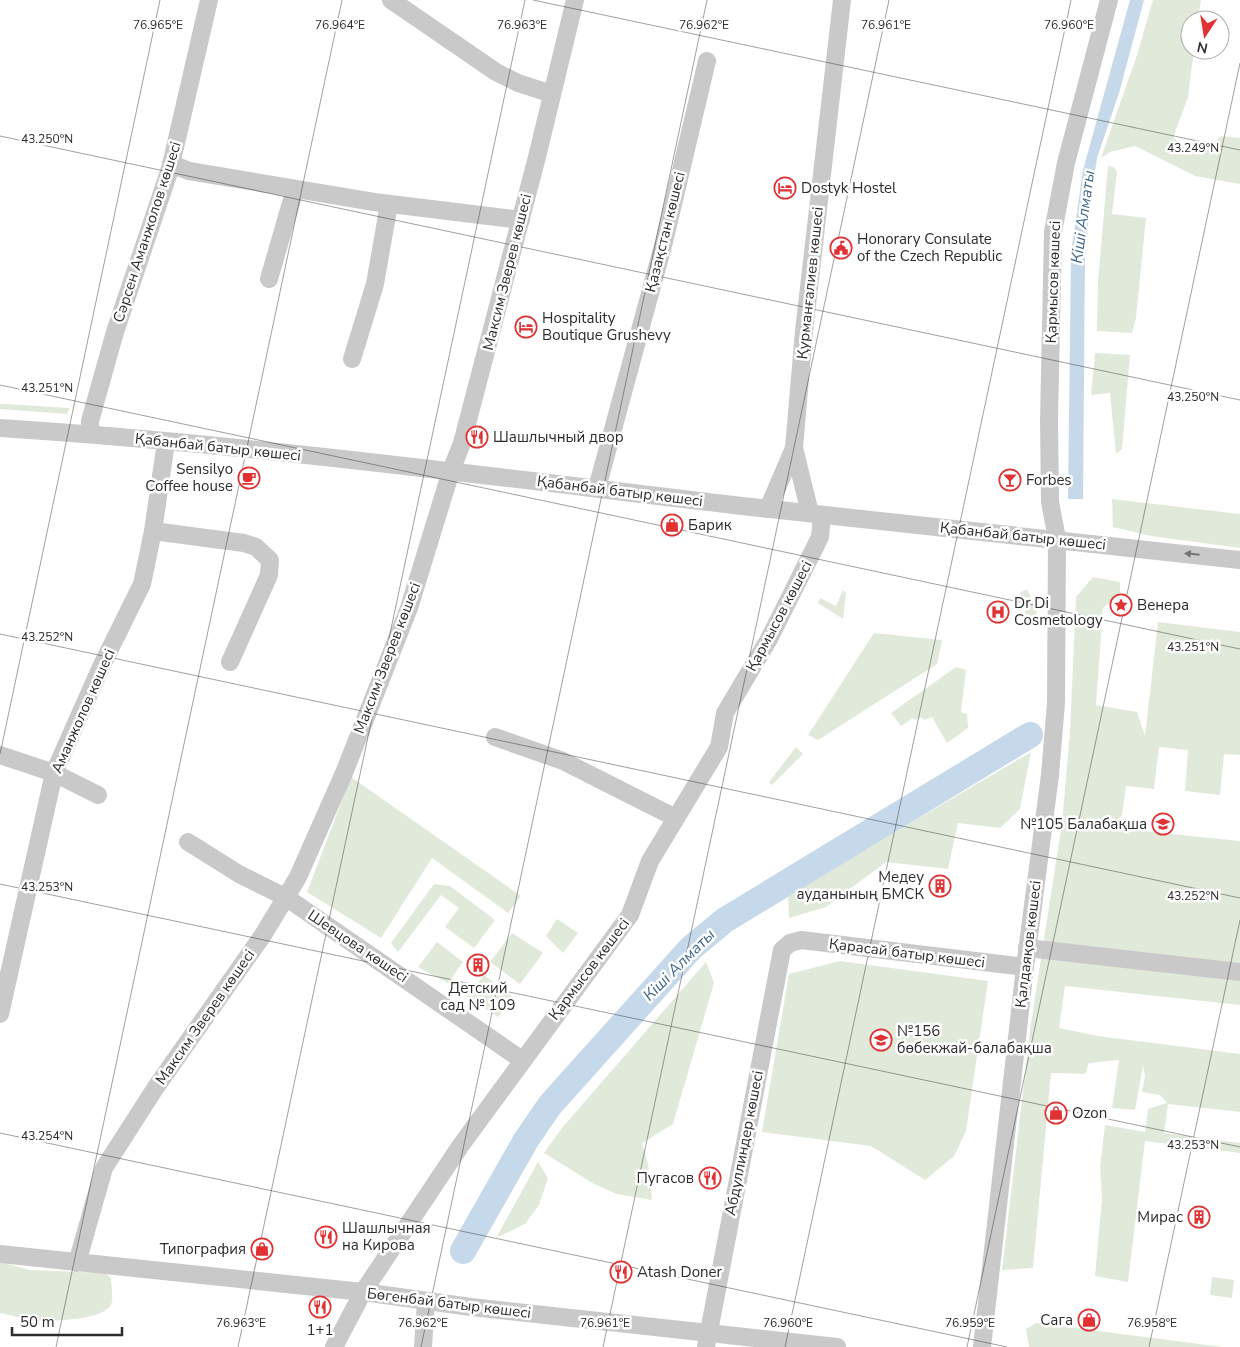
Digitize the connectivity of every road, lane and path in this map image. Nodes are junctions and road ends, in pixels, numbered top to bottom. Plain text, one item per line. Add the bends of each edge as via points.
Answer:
1 (209, 0) edge
2 (391, 0) edge
3 (575, 0) edge
4 (842, 0) edge
5 (1109, 0) edge
6 (707, 61) dead end
7 (552, 94) junction
8 (171, 164) junction
9 (295, 189) junction
10 (389, 204) junction
11 (521, 220) junction
12 (270, 279) dead end
13 (352, 359) dead end
14 (0, 428) edge
15 (90, 433) junction
16 (166, 442) junction
17 (794, 448) junction
18 (451, 471) junction
19 (597, 488) junction
20 (768, 509) junction
21 (816, 514) junction
22 (153, 531) junction
23 (1057, 539) junction
24 (1240, 560) edge
25 (230, 662) dead end
26 (495, 737) dead end
27 (0, 755) edge
28 (54, 773) junction
29 (98, 795) dead end
30 (676, 818) junction
31 (188, 842) dead end
32 (287, 898) junction
33 (790, 944) joint
34 (1027, 948) junction
35 (1025, 968) junction
36 (1240, 972) edge
37 (0, 1014) edge
38 (522, 1060) junction
39 (0, 1254) edge
40 (77, 1263) junction
41 (363, 1292) junction
42 (426, 1301) junction
43 (707, 1340) edge
44 (334, 1347) edge
45 (423, 1347) edge
46 (837, 1347) edge
47 (982, 1347) edge

1 - 8 street, Сәрсен Аманжолов көшесі
2 - 7 street via 496,72
3 - 7 street, Максим Зверев көшесі
4 - 17 street, Қурманғалиев көшесі via 804,330
5 - 23 street, Қармысов көшесі via 1066,163 1053,232 1050,502
6 - 19 street, Қазақстан көшесі via 664,242
7 - 11 street, Максим Зверев көшесі
8 - 9 street via 188,171
8 - 15 street, Сәрсен Аманжолов көшесі via 115,332 90,421
9 - 10 street
9 - 12 street
10 - 11 street
10 - 13 street via 375,284
11 - 18 street, Максим Зверев көшесі via 462,443
14 - 15 street, Қабанбай батыр көшесі
15 - 16 street, Қабанбай батыр көшесі
16 - 18 street, Қабанбай батыр көшесі
16 - 22 street, Аманжолов көшесі
17 - 20 street
17 - 21 street
18 - 19 street, Қабанбай батыр көшесі
18 - 32 street, Максим Зверев көшесі via 409,608 344,773
19 - 20 street, Қабанбай батыр көшесі
20 - 21 street, Қабанбай батыр көшесі
21 - 23 street, Қабанбай батыр көшесі
21 - 30 street, Қармысов көшесі via 820,537 769,639 725,713 719,747
22 - 25 street via 244,543 256,547 270,560 269,575
22 - 28 street, Аманжолов көшесі via 139,592 101,667
24 -> 23 street, Қабанбай батыр көшесі
23 - 34 street, Қалдаяқов көшесі via 1056,704
26 - 30 street via 563,762
27 - 28 street
28 - 29 street
28 - 37 street, Аманжолов көшесі
30 - 38 street, Қармысов көшесі via 650,861 630,915
31 - 32 street, Шевцова көшесі via 239,874
32 - 38 street, Шевцова көшесі
32 - 40 street, Максим Зверев көшесі via 104,1168
33 - 35 street, Қарасай батыр көшесі via 801,940
33 - 43 street, Абдуллиндер көшесі via 782,950 779,960
34 - 35 street, Қалдаяқов көшесі
34 - 36 street
35 - 47 street, Қалдаяқов көшесі
38 - 41 street, Қармысов көшесі
39 - 40 street, Бөгенбай батыр көшесі
40 - 41 street, Бөгенбай батыр көшесі
41 - 42 street, Бөгенбай батыр көшесі
41 - 44 street, Қармысов көшесі
42 - 43 street, Бөгенбай батыр көшесі
42 - 45 street
43 - 46 street, Бөгенбай батыр көшесі

